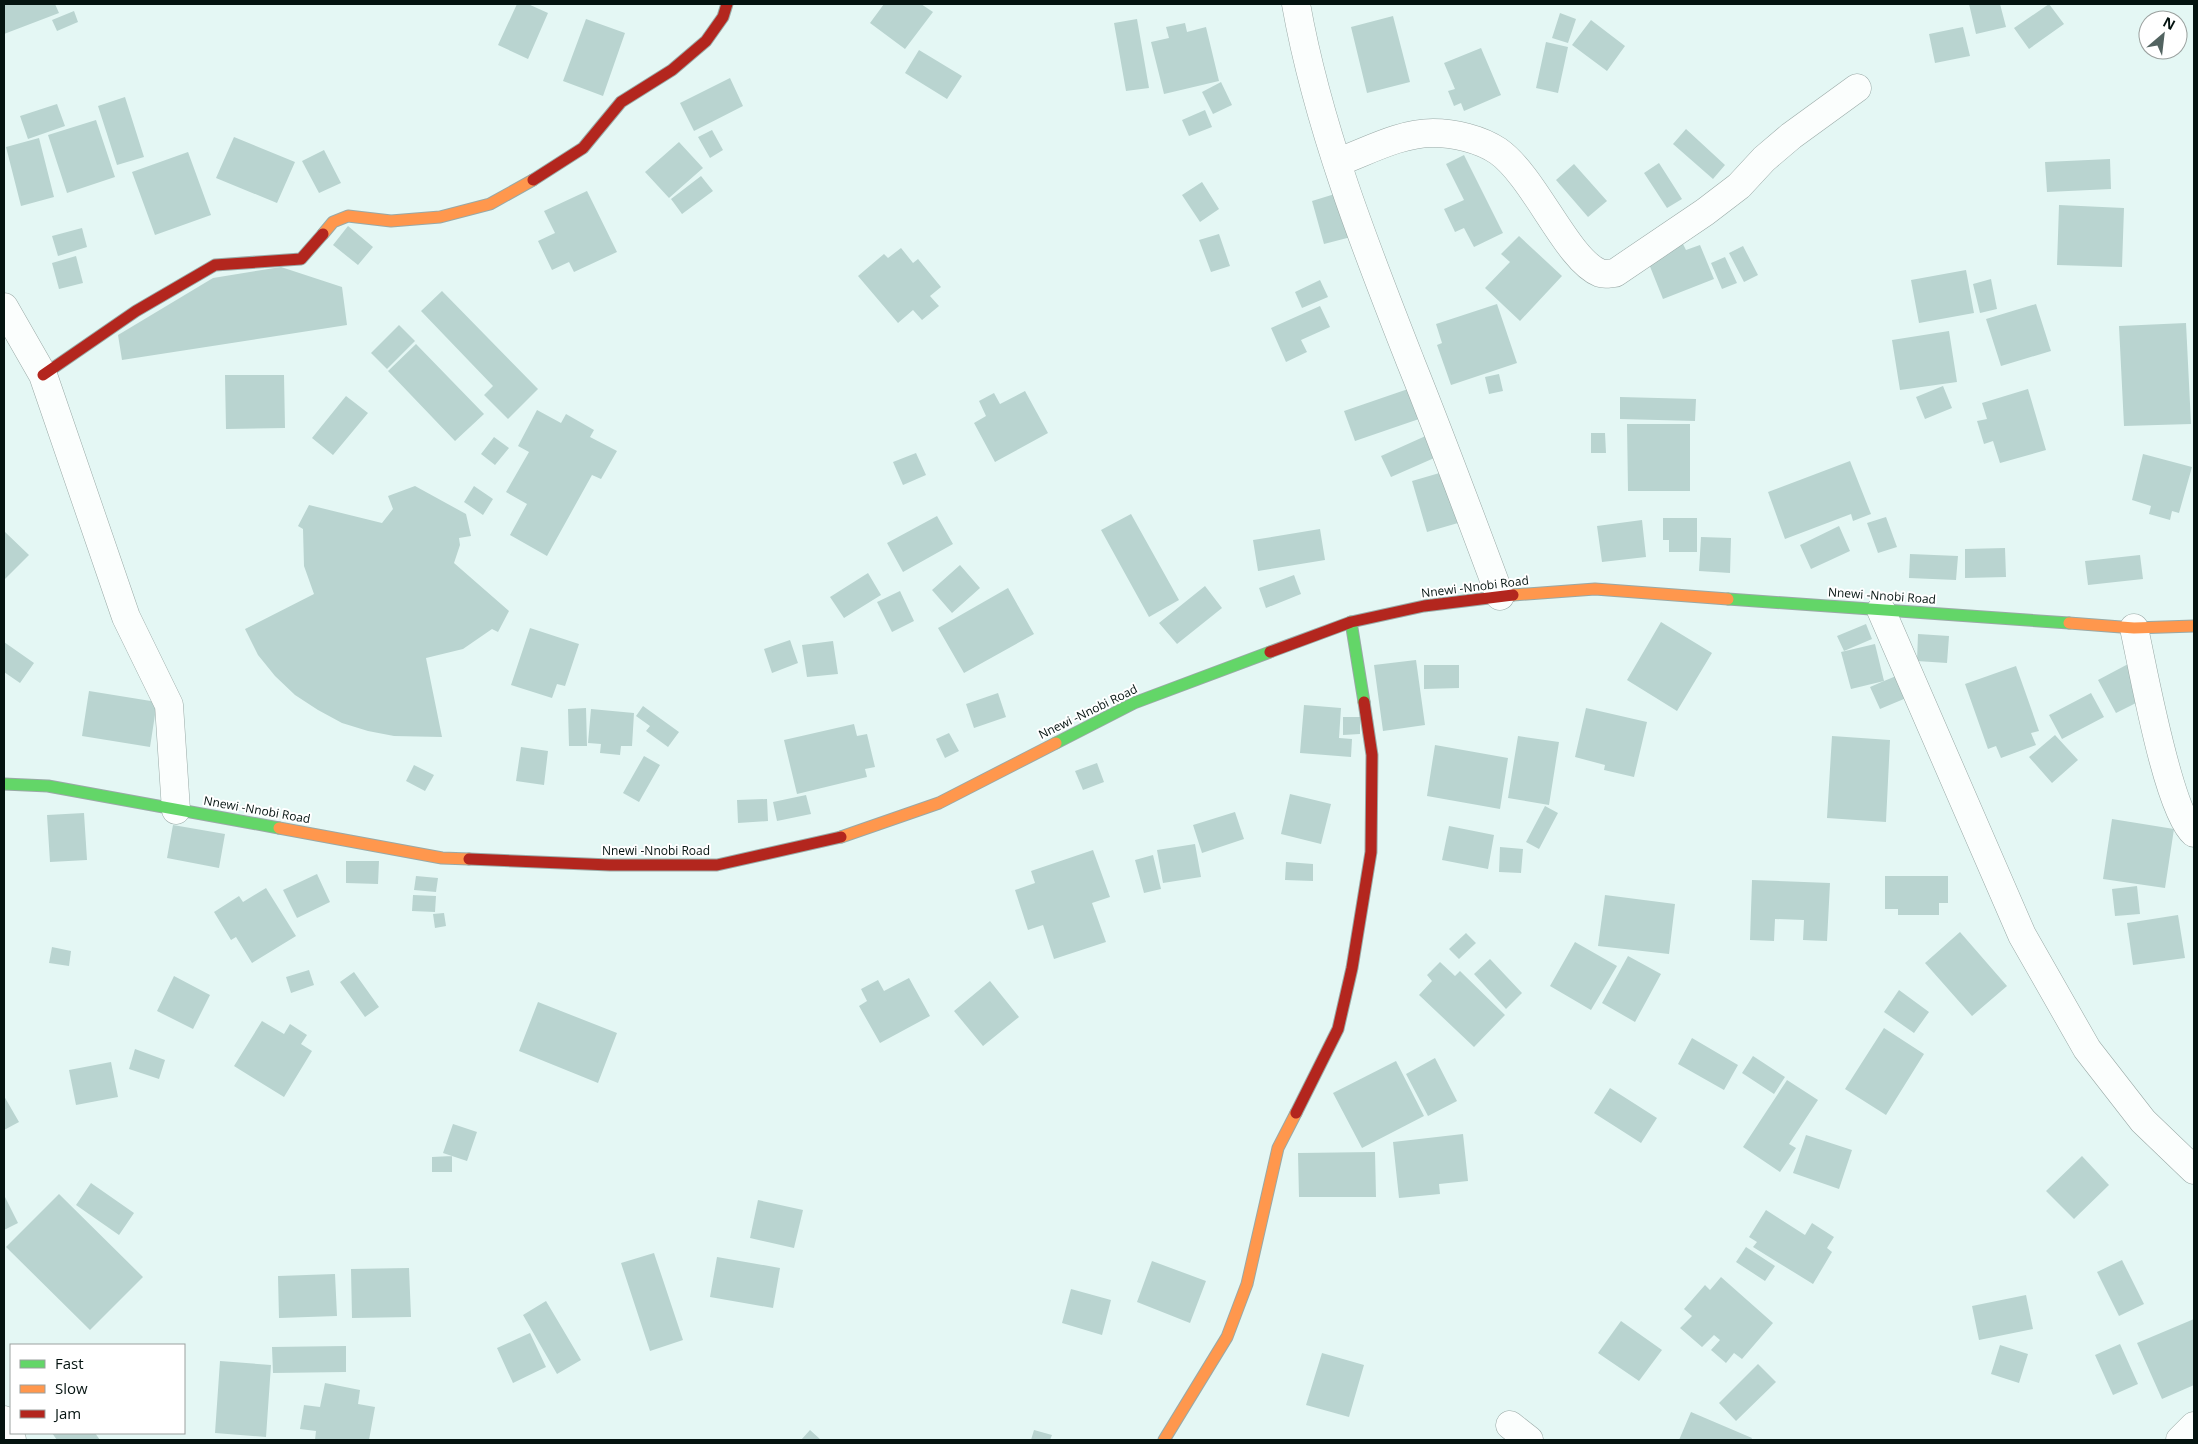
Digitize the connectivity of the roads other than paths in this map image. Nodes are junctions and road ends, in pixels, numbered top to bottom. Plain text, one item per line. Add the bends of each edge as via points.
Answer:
1 (727, 4) edge
2 (1296, 4) edge
3 (1858, 88) dead end
4 (1338, 162) junction
5 (4, 306) edge
6 (43, 375) junction
7 (1500, 596) junction
8 (1881, 610) junction
9 (1350, 622) junction
10 (2194, 626) edge
11 (2134, 628) junction
12 (4, 784) edge
13 (176, 810) junction
14 (2194, 833) edge
15 (2194, 1170) edge
16 (4, 1420) edge
17 (2194, 1426) edge
18 (12, 1440) edge
19 (1164, 1440) edge
20 (2180, 1440) edge

1 - 6 main road via 723,17 706,41 672,70 622,102 583,148 490,204 430,218 391,221 348,216 333,222 300,259 215,265 136,311
2 - 4 street via 1305,54
3 - 4 street via 1791,136 1739,186 1705,212 1615,273 1602,274 1592,268 1522,174 1498,151 1472,139 1432,133 1404,138
4 - 7 street via 1361,234
5 - 6 street
6 - 13 street via 126,616 169,705
7 - 8 main road, Nnewi -Nnobi Road via 1595,589
7 - 9 main road, Nnewi -Nnobi Road via 1424,606
8 - 11 main road, Nnewi -Nnobi Road
8 - 15 street via 2022,935 2087,1049 2143,1121
9 - 13 main road, Nnewi -Nnobi Road via 1134,703 939,803 844,836 717,865 610,866 442,858
9 - 19 main road via 1372,755 1371,852 1352,968 1338,1029 1278,1148 1247,1284 1227,1337
10 - 11 main road, Nnewi -Nnobi Road
11 - 14 street via 2169,782 2187,828
12 - 13 main road, Nnewi -Nnobi Road via 48,786
16 - 18 street
17 - 20 street

